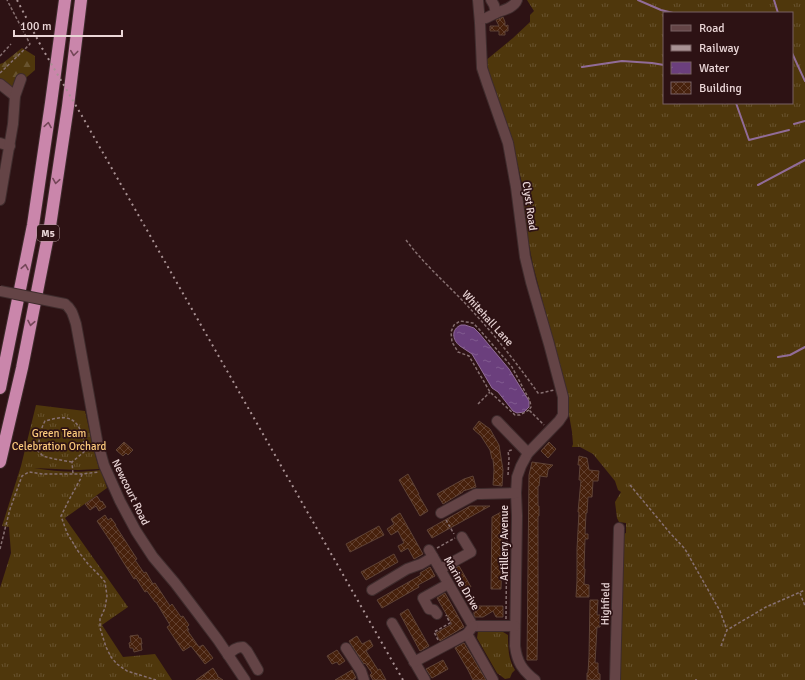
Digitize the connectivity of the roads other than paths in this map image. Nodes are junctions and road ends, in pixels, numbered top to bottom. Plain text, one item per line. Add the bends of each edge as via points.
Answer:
1 (65, 0) edge
2 (81, 0) edge
3 (478, 0) edge
4 (491, 0) edge
5 (517, 0) edge
6 (496, 13) junction
7 (480, 19) junction
8 (21, 79) dead end
9 (0, 84) edge
10 (15, 96) junction
11 (5, 144) edge
12 (0, 200) edge
13 (0, 291) edge
14 (0, 388) edge
15 (563, 415) joint
16 (497, 420) dead end
17 (528, 453) junction
18 (0, 462) edge
19 (516, 493) junction
20 (441, 513) road end
21 (619, 528) dead end
22 (462, 538) dead end
23 (440, 570) junction
24 (448, 584) junction
25 (372, 590) dead end
26 (435, 612) road end
27 (392, 623) dead end
28 (514, 626) junction
29 (470, 630) junction
30 (346, 648) dead end
31 (228, 654) junction
32 (414, 662) junction
33 (258, 670) dead end
34 (245, 680) edge
35 (364, 680) edge
36 (424, 680) edge
37 (493, 680) edge
38 (536, 680) edge
39 (615, 680) edge

14 -> 1 highway, M5 via 33,225
2 -> 18 highway, M5 via 50,226 22,368
3 - 7 street, Clyst Road
4 - 6 street
5 - 6 street via 513,6
6 - 7 street
7 - 15 street, Clyst Road via 482,68 508,143 525,257 561,388
8 - 10 street
9 - 10 street
10 - 11 street via 13,124
11 - 12 street
13 - 31 street, Newcourt Road, bridge via 69,307 76,324 103,466 136,531 153,557
15 - 17 street, Artillery Avenue
16 - 17 street
17 - 19 street, Artillery Avenue via 517,477
19 - 20 street via 476,494
19 - 28 street, Artillery Avenue
21 - 39 street, Highfield
22 - 23 street via 471,552
23 - 24 street, Marine Drive
23 - 25 street, Marine Drive via 431,553 421,564 407,569
24 - 26 street via 423,598 429,609
24 - 29 street, Marine Drive
27 - 32 street
28 - 29 street, Marine Drive
28 - 38 street, Artillery Avenue via 515,646 520,665
29 - 32 street
29 - 37 street
30 - 35 street
31 - 33 street via 238,647 243,647
31 - 34 street, Newcourt Road
32 - 36 street

